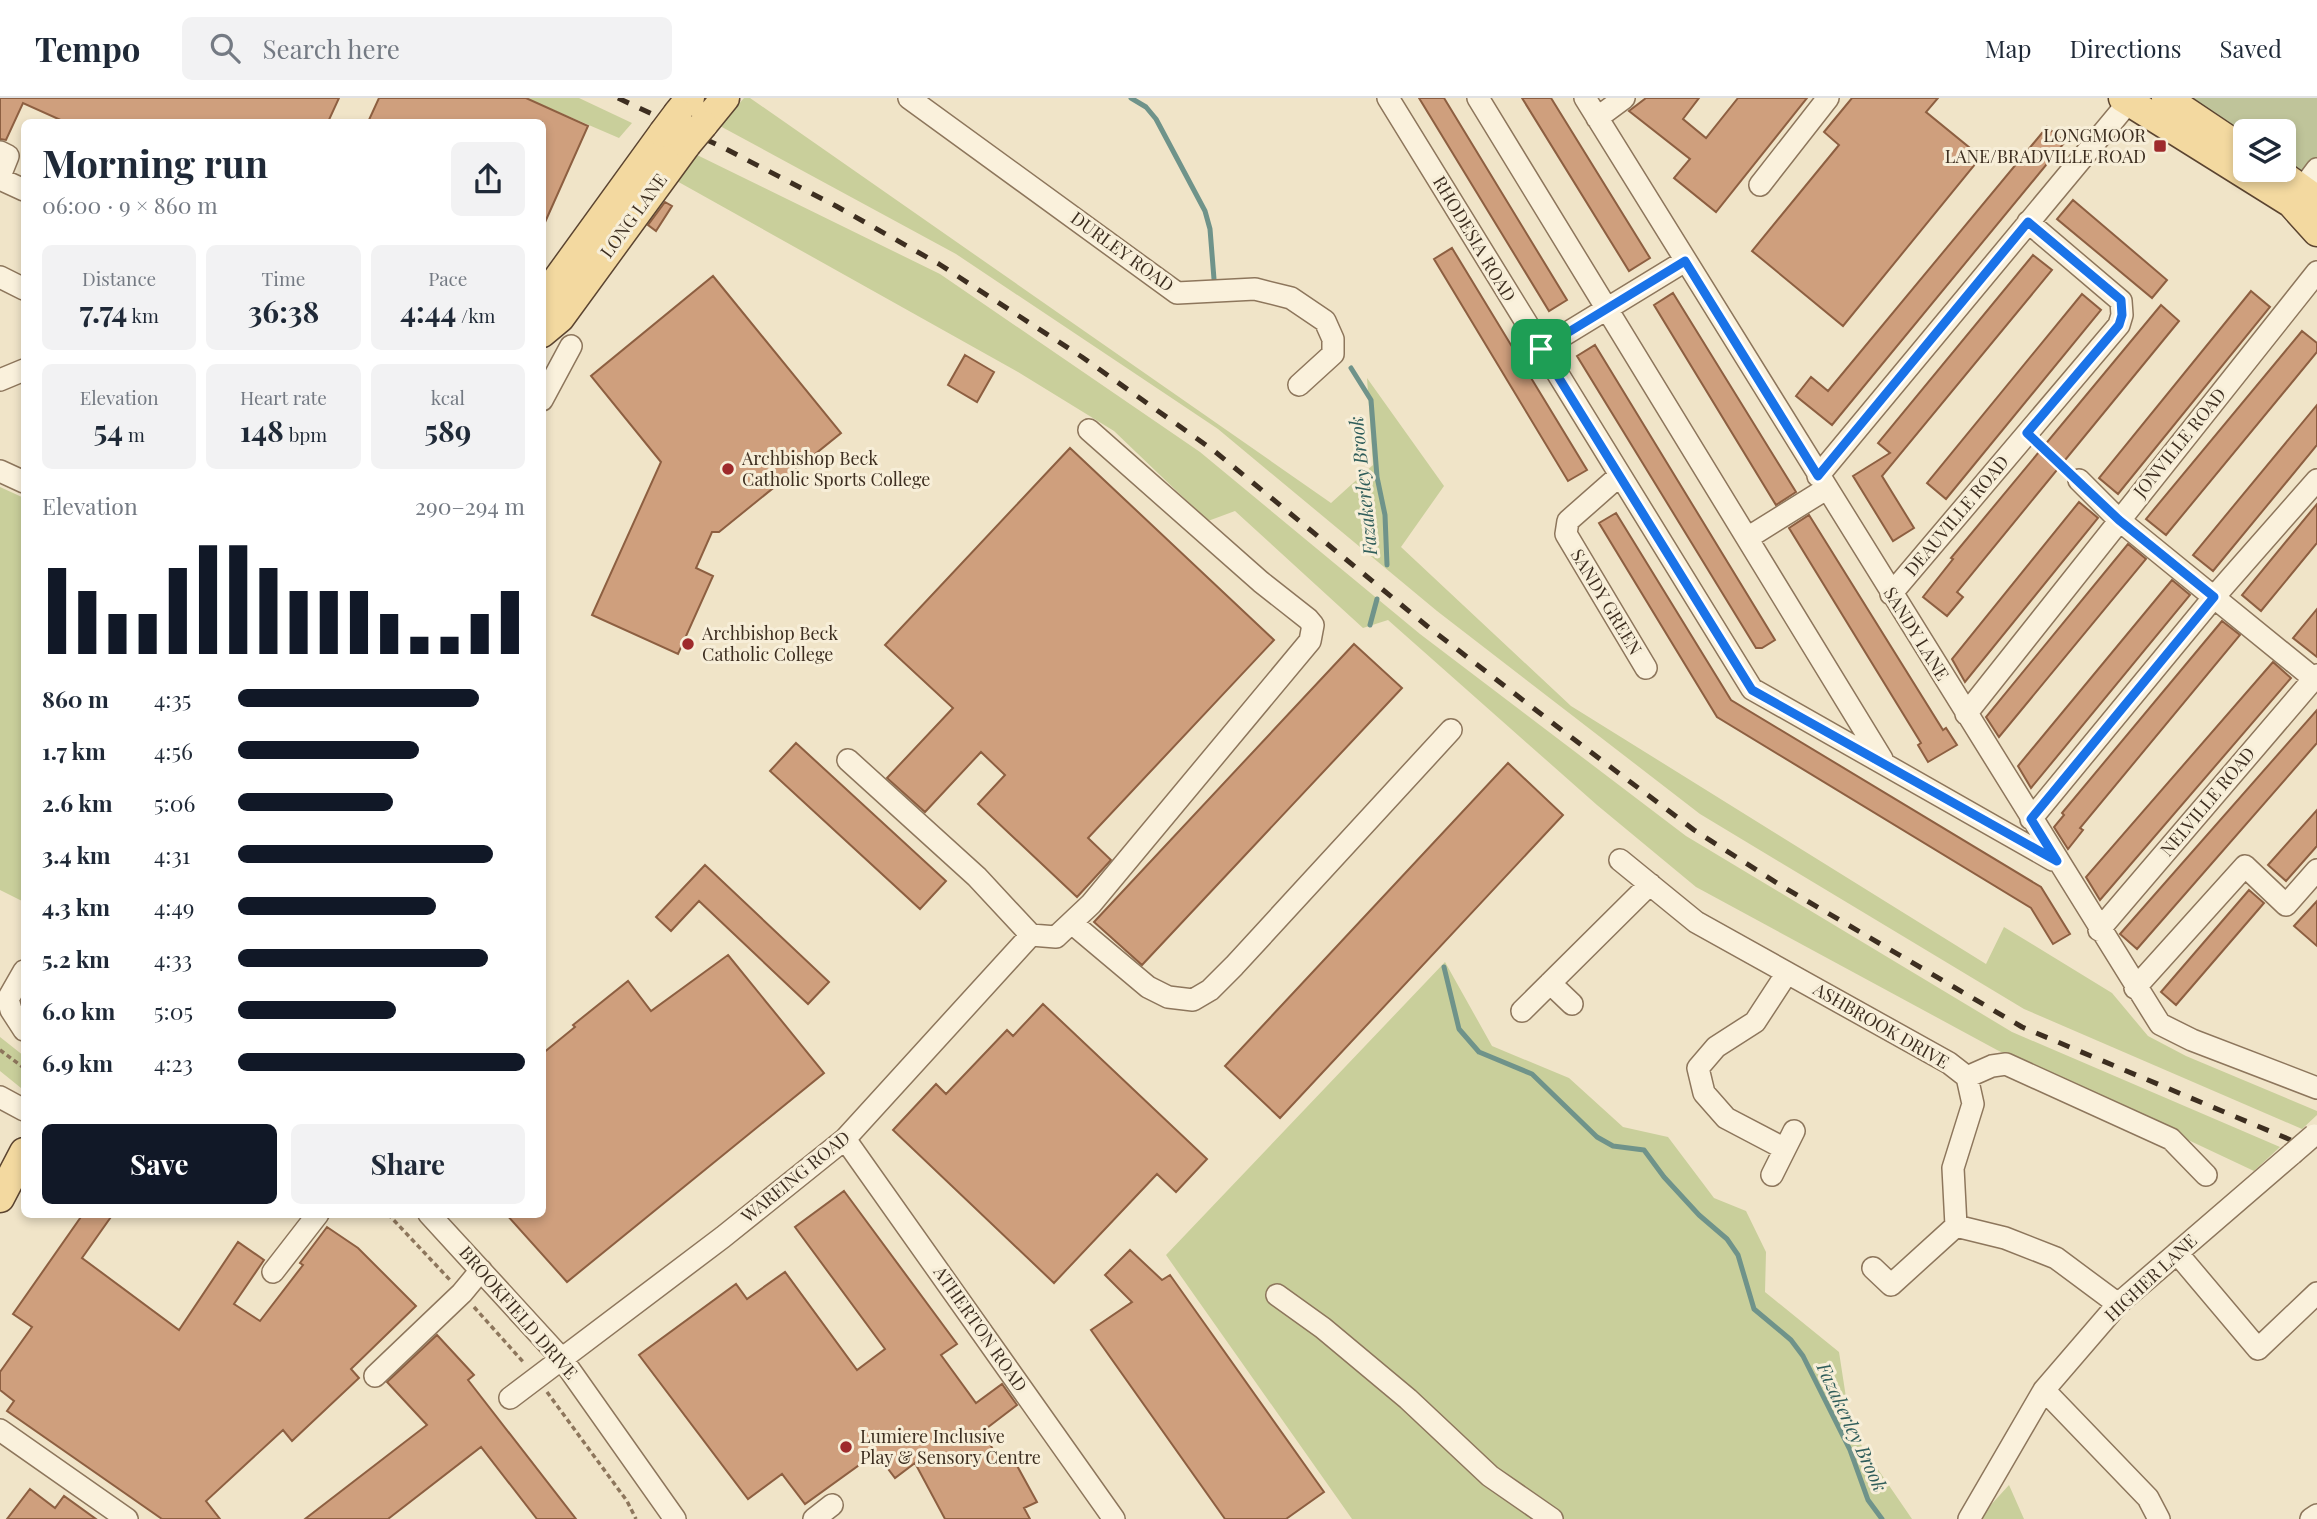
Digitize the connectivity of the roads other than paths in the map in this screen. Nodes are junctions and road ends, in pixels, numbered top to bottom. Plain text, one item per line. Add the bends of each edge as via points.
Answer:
1 (725, 98) edge
2 (909, 98) edge
3 (1388, 98) edge
4 (1478, 98) edge
5 (1585, 98) edge
6 (1624, 98) edge
7 (1828, 98) edge
8 (2166, 98) edge
9 (2128, 99) edge
10 (1597, 118) junction
11 (684, 122) edge
12 (2233, 143) edge
13 (0, 152) edge
14 (0, 177) edge
15 (1760, 185) dead end
16 (21, 188) edge
17 (2307, 190) edge
18 (2028, 222) junction
19 (2317, 232) edge
20 (1685, 261) junction
21 (2317, 272) edge
22 (0, 277) edge
23 (21, 288) edge
24 (546, 295) edge
25 (1608, 308) junction
26 (546, 330) edge
27 (571, 346) dead end
28 (1541, 349) junction
29 (21, 371) edge
30 (0, 380) edge
31 (1299, 385) dead end
32 (546, 393) edge
33 (1088, 430) dead end
34 (0, 471) edge
35 (1619, 476) junction
36 (2079, 480) road end
37 (2317, 480) edge
38 (21, 481) edge
39 (1822, 482) junction
40 (2119, 520) junction
41 (1749, 537) junction
42 (1891, 594) junction
43 (2214, 597) junction
44 (1646, 668) dead end
45 (2316, 678) edge
46 (1966, 714) junction
47 (1451, 730) dead end
48 (848, 760) dead end
49 (1884, 761) junction
50 (2031, 819) junction
51 (1620, 860) dead end
52 (2057, 861) junction
53 (2317, 870) edge
54 (1650, 884) junction
55 (1073, 924) junction
56 (2099, 930) junction
57 (1031, 935) junction
58 (1787, 973) junction
59 (21, 976) edge
60 (1550, 983) junction
61 (2135, 988) junction
62 (1572, 1004) dead end
63 (1522, 1011) dead end
64 (21, 1025) edge
65 (1967, 1077) junction
66 (2317, 1088) edge
67 (1, 1093) edge
68 (21, 1108) edge
69 (2316, 1134) edge
70 (845, 1139) junction
71 (21, 1158) edge
72 (1772, 1175) dead end
73 (2206, 1175) dead end
74 (0, 1198) edge
75 (315, 1218) edge
76 (433, 1218) edge
77 (1956, 1226) junction
78 (2177, 1253) junction
79 (1873, 1268) dead end
80 (481, 1270) junction
81 (273, 1272) dead end
82 (2317, 1293) edge
83 (1277, 1295) dead end
84 (2118, 1304) junction
85 (562, 1359) junction
86 (375, 1376) dead end
87 (2044, 1390) junction
88 (510, 1398) dead end
89 (1, 1435) edge
90 (832, 1505) dead end
91 (2317, 1515) edge
92 (127, 1519) edge
93 (675, 1519) edge
94 (814, 1519) edge
95 (1114, 1519) edge
96 (1552, 1519) edge
97 (1969, 1519) edge
98 (2159, 1519) edge
99 (2311, 1519) edge

1 - 11 main road, LONG LANE
2 - 31 street, DURLEY ROAD via 1177,293 1267,290 1315,312 1330,329 1333,354
3 - 28 street, RHODESIA ROAD
4 - 25 street
5 - 10 street, SANDY LANE
6 - 10 street
7 - 15 street
8 - 12 main road
9 - 17 main road
9 - 18 street
10 - 20 street, SANDY LANE
11 - 24 main road, LONG LANE
11 - 26 main road, LONG LANE via 560,318
13 - 14 street via 8,156
14 - 16 street
17 - 19 main road
18 - 39 street
18 - 42 street, DEAUVILLE ROAD via 2121,300 2119,325
20 - 25 street
20 - 39 street, SANDY LANE
21 - 40 street, JONVILLE ROAD
22 - 23 street
25 - 28 street
25 - 41 street
27 - 32 street
28 - 35 street, RHODESIA ROAD
29 - 30 street
33 - 55 street via 1313,625 1310,640
34 - 38 street
35 - 44 street, SANDY GREEN via 1568,521 1566,534
35 - 49 street, RHODESIA ROAD via 1752,690
36 - 40 street
37 - 43 street
39 - 41 street
39 - 42 street, SANDY LANE
40 - 43 street
40 - 46 street, JONVILLE ROAD
41 - 49 street
42 - 46 street, SANDY LANE
43 - 45 street
43 - 50 street
45 - 56 street, NELVILLE ROAD
46 - 50 street, SANDY LANE
47 - 55 street via 1234,966 1193,1000 1168,997 1148,987
48 - 57 street via 977,877
49 - 52 street, RHODESIA ROAD
50 - 52 street, SANDY LANE
51 - 54 street, ASHBROOK DRIVE
52 - 56 street, SANDY LANE
53 - 61 street via 2286,905 2245,866
54 - 58 street, ASHBROOK DRIVE via 1696,922
54 - 60 street
55 - 57 street via 1056,937
56 - 61 street, SANDY LANE
57 - 70 street, WAREING ROAD
58 - 65 street, ASHBROOK DRIVE
58 - 72 street via 1755,1022 1716,1047 1699,1068 1703,1093 1726,1118 1790,1140
59 - 64 street via 8,999
60 - 62 street
60 - 63 street
61 - 66 street, SANDY LANE via 2160,1024
65 - 73 street via 2006,1064 2171,1139
65 - 77 street, ASHBROOK DRIVE via 1973,1104 1952,1168
67 - 68 street
69 - 78 street, HIGHER LANE, bridge
70 - 85 street, WAREING ROAD
70 - 95 street, ATHERTON ROAD
71 - 74 main road
75 - 81 street
76 - 80 street, BROOKFIELD DRIVE
77 - 79 street via 1891,1284
77 - 84 street via 2005,1238 2056,1258
78 - 82 street via 2258,1349
78 - 84 street, HIGHER LANE
80 - 85 street, BROOKFIELD DRIVE
80 - 86 street
83 - 96 street via 1408,1399 1490,1476
84 - 87 street, HIGHER LANE
85 - 88 street, WAREING ROAD
85 - 93 street, BROOKFIELD DRIVE
87 - 97 street, HIGHER LANE
87 - 98 street via 2148,1499
89 - 92 street
90 - 94 street
91 - 99 street

